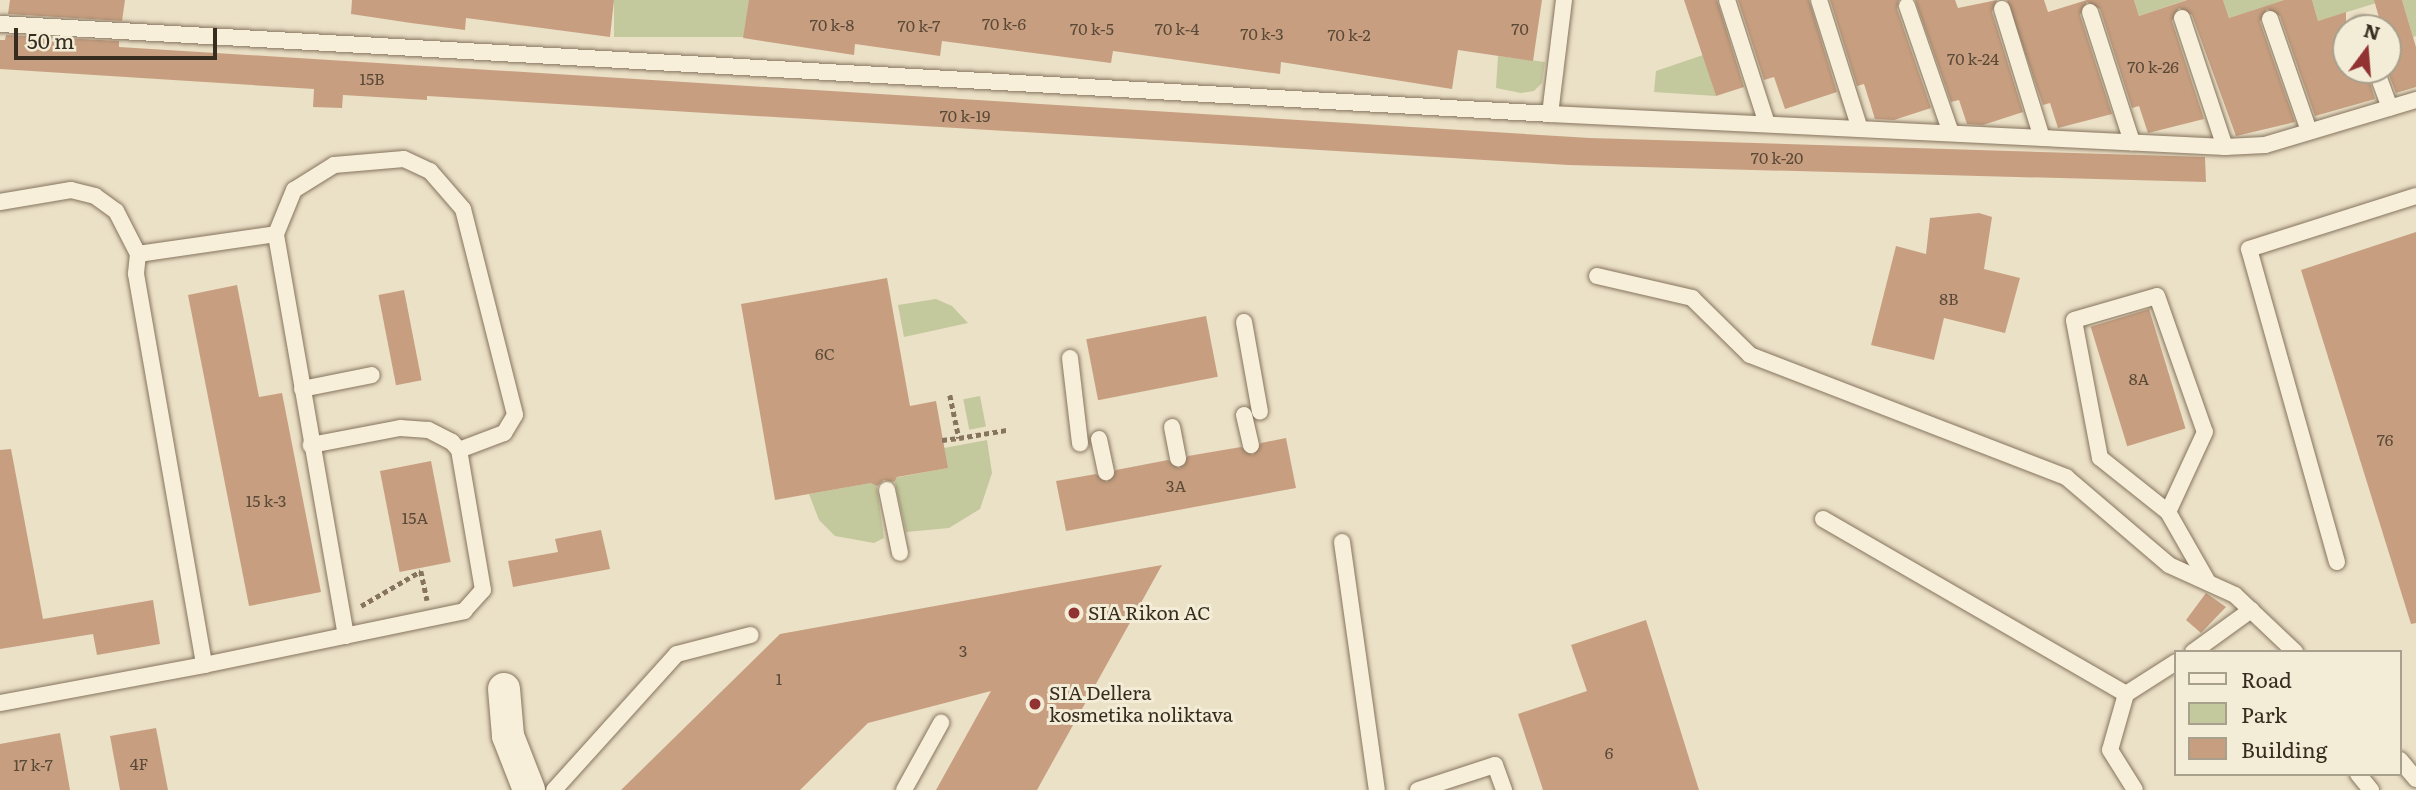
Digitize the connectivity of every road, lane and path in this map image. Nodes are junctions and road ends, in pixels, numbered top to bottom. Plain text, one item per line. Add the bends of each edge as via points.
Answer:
1 (1564, 0) edge
2 (1727, 0) edge
3 (1819, 0) edge
4 (1908, 6) dead end
5 (2002, 9) dead end
6 (2090, 12) dead end
7 (2182, 18) dead end
8 (2270, 19) dead end
9 (0, 24) edge
10 (2381, 84) edge
11 (2416, 100) edge
12 (2390, 108) junction
13 (1550, 114) junction
14 (1767, 124) junction
15 (1860, 129) junction
16 (2309, 131) junction
17 (1951, 134) junction
18 (2042, 138) junction
19 (2132, 142) junction
20 (2225, 147) junction
21 (2416, 196) edge
22 (0, 202) edge
23 (276, 234) junction
24 (138, 254) junction
25 (1597, 276) dead end
26 (1244, 322) dead end
27 (1070, 358) dead end
28 (372, 375) dead end
29 (302, 389) junction
30 (950, 395) dead end
31 (1172, 427) dead end
32 (1007, 430) dead end
33 (959, 438) junction
34 (1100, 439) dead end
35 (943, 440) dead end
36 (1080, 443) dead end
37 (312, 445) junction
38 (1251, 445) dead end
39 (459, 450) junction
40 (1178, 458) dead end
41 (1105, 472) dead end
42 (887, 490) dead end
43 (2168, 512) junction
44 (1823, 519) dead end
45 (1342, 542) dead end
46 (900, 553) dead end
47 (2337, 562) dead end
48 (2208, 582) junction
49 (2251, 610) junction
50 (342, 616) junction
51 (430, 618) junction
52 (751, 635) dead end
53 (346, 636) junction
54 (2196, 650) edge
55 (2293, 650) edge
56 (2174, 663) edge
57 (204, 665) junction
58 (503, 689) dead end
59 (2126, 694) junction
60 (0, 703) edge
61 (941, 723) dead end
62 (2407, 762) edge
63 (2360, 776) edge
64 (2416, 779) edge
65 (529, 790) edge
66 (554, 790) edge
67 (904, 790) edge
68 (1377, 790) edge
69 (1418, 790) edge
70 (1504, 790) edge
71 (2134, 790) edge
72 (2371, 790) edge

1 - 13 lane
2 - 14 lane
3 - 15 lane
4 - 17 lane
5 - 18 lane
6 - 19 lane
7 - 20 lane
8 - 16 lane
9 - 13 lane
10 - 12 lane
11 - 12 lane
12 - 16 lane
13 - 14 lane
14 - 15 lane
15 - 17 lane
16 - 20 lane via 2265,145
17 - 18 lane
18 - 19 lane
19 - 20 lane
21 - 47 lane via 2249,249
22 - 24 lane via 71,190 95,195 116,211
23 - 24 lane
23 - 29 lane
23 - 39 lane via 294,190 334,165 404,159 441,180 463,209 515,404 515,415 504,433
24 - 57 lane via 136,274
25 - 48 lane via 1692,298 1750,355 2066,477 2169,565
26 - 38 lane
27 - 36 lane
28 - 29 lane
29 - 37 lane
30 - 33 path
31 - 40 lane
32 - 33 path
33 - 35 path
34 - 41 lane
37 - 39 lane via 400,428 428,430
37 - 50 lane
39 - 51 lane via 483,590 464,611
42 - 46 lane
43 - 43 lane via 2205,432 2157,296 2074,320 2100,458
43 - 48 lane
44 - 59 lane
45 - 68 lane
48 - 49 lane
49 - 54 lane
49 - 55 lane
50 - 51 path via 421,571
50 - 53 lane
51 - 53 lane
52 - 66 lane via 677,654
53 - 57 lane
56 - 59 lane
57 - 60 lane
58 - 65 street via 508,736
59 - 71 lane via 2110,750
61 - 67 lane
62 - 64 lane
63 - 72 lane
69 - 70 lane via 1495,765

